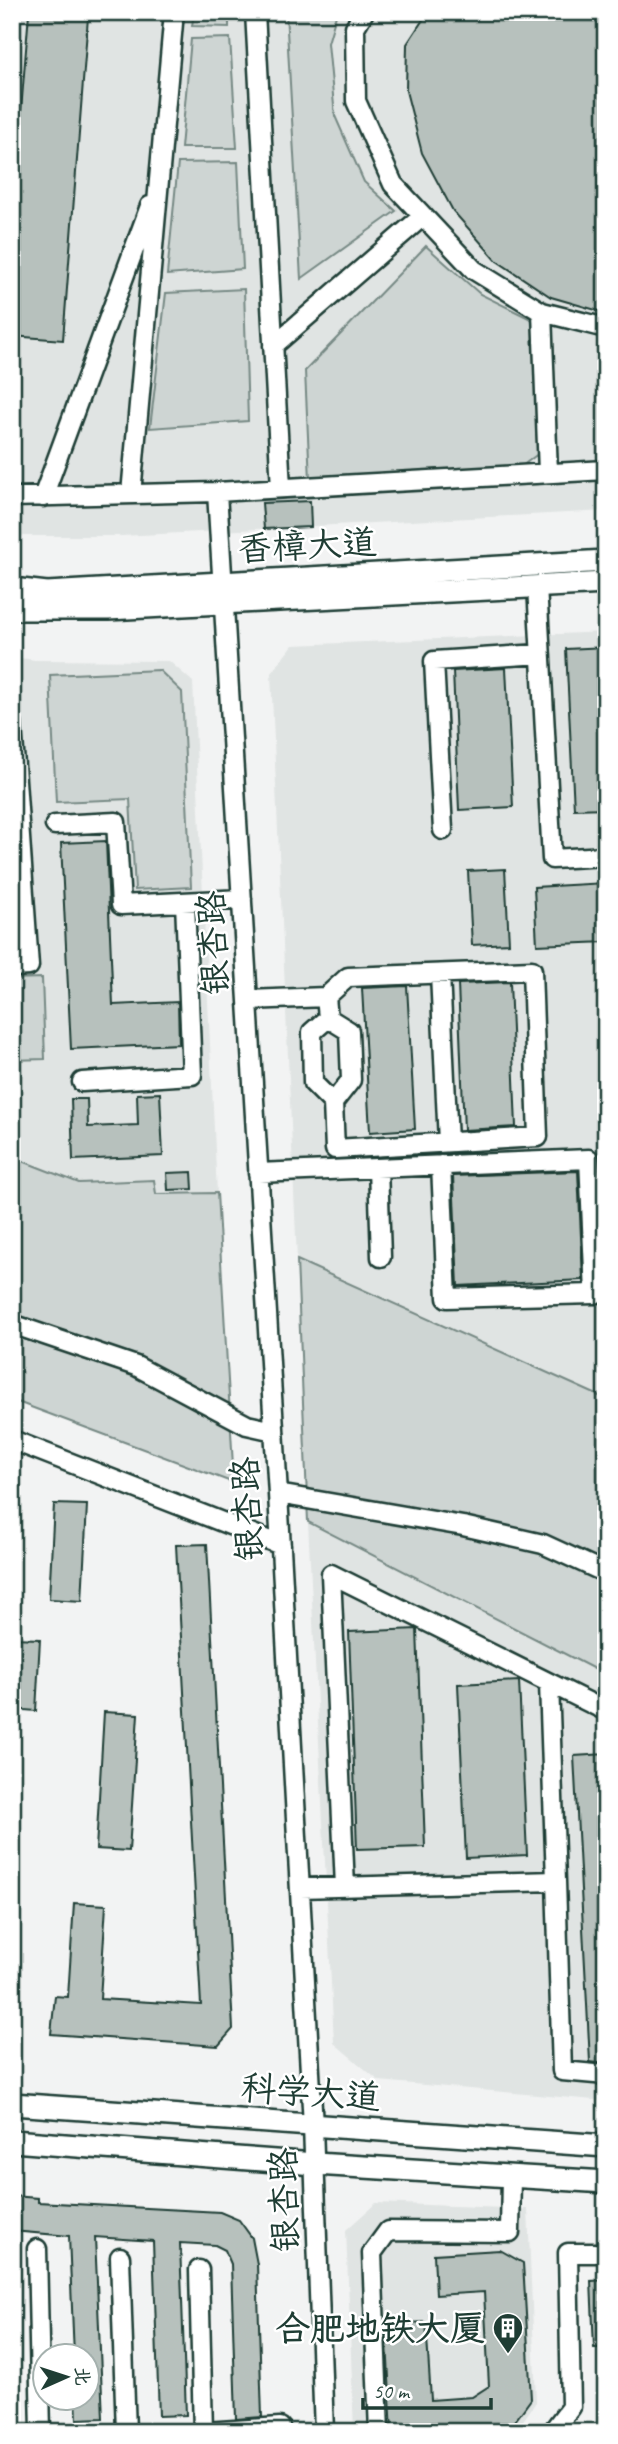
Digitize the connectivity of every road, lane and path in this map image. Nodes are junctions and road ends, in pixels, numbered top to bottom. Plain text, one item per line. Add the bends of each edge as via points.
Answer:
1 (174, 12) edge
2 (255, 12) edge
3 (364, 12) edge
4 (159, 184) junction
5 (423, 216) junction
6 (542, 312) junction
7 (606, 328) edge
8 (273, 346) junction
9 (606, 470) edge
10 (548, 473) junction
11 (281, 488) junction
12 (217, 492) junction
13 (131, 494) junction
14 (12, 497) edge
15 (43, 497) junction
16 (606, 561) edge
17 (606, 583) edge
18 (537, 586) junction
19 (12, 589) edge
20 (224, 593) junction
21 (12, 609) edge
22 (540, 654) junction
23 (12, 723) edge
24 (55, 825) dead end
25 (443, 831) dead end
26 (606, 856) edge
27 (242, 899) junction
28 (185, 902) junction
29 (12, 967) edge
30 (440, 974) junction
31 (326, 997) junction
32 (248, 1000) junction
33 (328, 1018) junction
34 (82, 1082) dead end
35 (333, 1103) junction
36 (448, 1142) junction
37 (441, 1166) junction
38 (378, 1168) junction
39 (258, 1173) junction
40 (381, 1257) dead end
41 (12, 1324) edge
42 (274, 1432) junction
43 (12, 1440) edge
44 (278, 1494) junction
45 (281, 1545) junction
46 (606, 1573) edge
47 (549, 1683) junction
48 (606, 1711) edge
49 (556, 1881) junction
50 (345, 1887) junction
51 (300, 1888) junction
52 (606, 2075) edge
53 (12, 2104) edge
54 (313, 2126) junction
55 (12, 2141) edge
56 (606, 2146) edge
57 (315, 2164) junction
58 (511, 2176) junction
59 (606, 2182) edge
60 (37, 2249) dead end
61 (606, 2253) edge
62 (120, 2257) dead end
63 (199, 2270) dead end
64 (279, 2427) dead end
65 (41, 2432) edge
66 (126, 2432) edge
67 (204, 2432) edge
68 (324, 2432) edge
69 (379, 2432) edge
70 (552, 2432) edge

1 - 4 street
2 - 8 street
3 - 5 street via 355,27 356,101 393,184
4 - 13 street
4 - 15 street
5 - 6 street via 474,270
5 - 8 street
6 - 7 street
6 - 10 street
8 - 11 street
9 - 10 street
10 - 11 street
11 - 12 street
12 - 13 street
12 - 20 street, 银杏路
13 - 15 street
14 - 15 street
16 - 20 main road, 香樟大道
17 - 18 main road, 香樟大道
18 - 20 main road, 香樟大道
18 - 22 street
19 - 20 main road, 香樟大道
20 - 21 main road, 香樟大道 via 108,609
20 - 27 street, 银杏路
22 - 25 street via 434,661
22 - 26 street via 552,859
23 - 29 street via 29,966
24 - 28 street via 116,822 121,905
27 - 28 street
27 - 32 street, 银杏路
28 - 34 street via 192,1075
30 - 31 street via 348,977
30 - 36 street
30 - 36 street via 532,970 538,1137
31 - 32 street
31 - 33 street
32 - 39 street, 银杏路
33 - 35 street via 312,1032 313,1083
33 - 35 street via 349,1031 351,1080
35 - 36 street via 335,1149
37 - 37 street via 589,1159 596,1294 447,1298
37 - 38 street
38 - 39 street
38 - 40 street
39 - 42 street, 银杏路
41 - 42 street via 136,1366 247,1425
42 - 44 street, 银杏路
43 - 45 street
44 - 45 street, 银杏路
44 - 46 street via 543,1544
45 - 51 street, 银杏路
47 - 48 street
47 - 49 street
47 - 50 street via 331,1574
49 - 50 street
49 - 52 street via 562,2071
50 - 51 street
51 - 54 street, 银杏路
53 - 54 main road, 科学大道
54 - 56 main road, 科学大道
54 - 57 street, 银杏路
55 - 57 main road, 科学大道
57 - 58 main road, 科学大道
57 - 68 street, 银杏路
58 - 59 main road, 科学大道
58 - 69 street via 510,2232 388,2231 372,2253
60 - 65 street
61 - 70 street via 568,2253 571,2406
62 - 66 street
63 - 67 street
64 - 67 street

